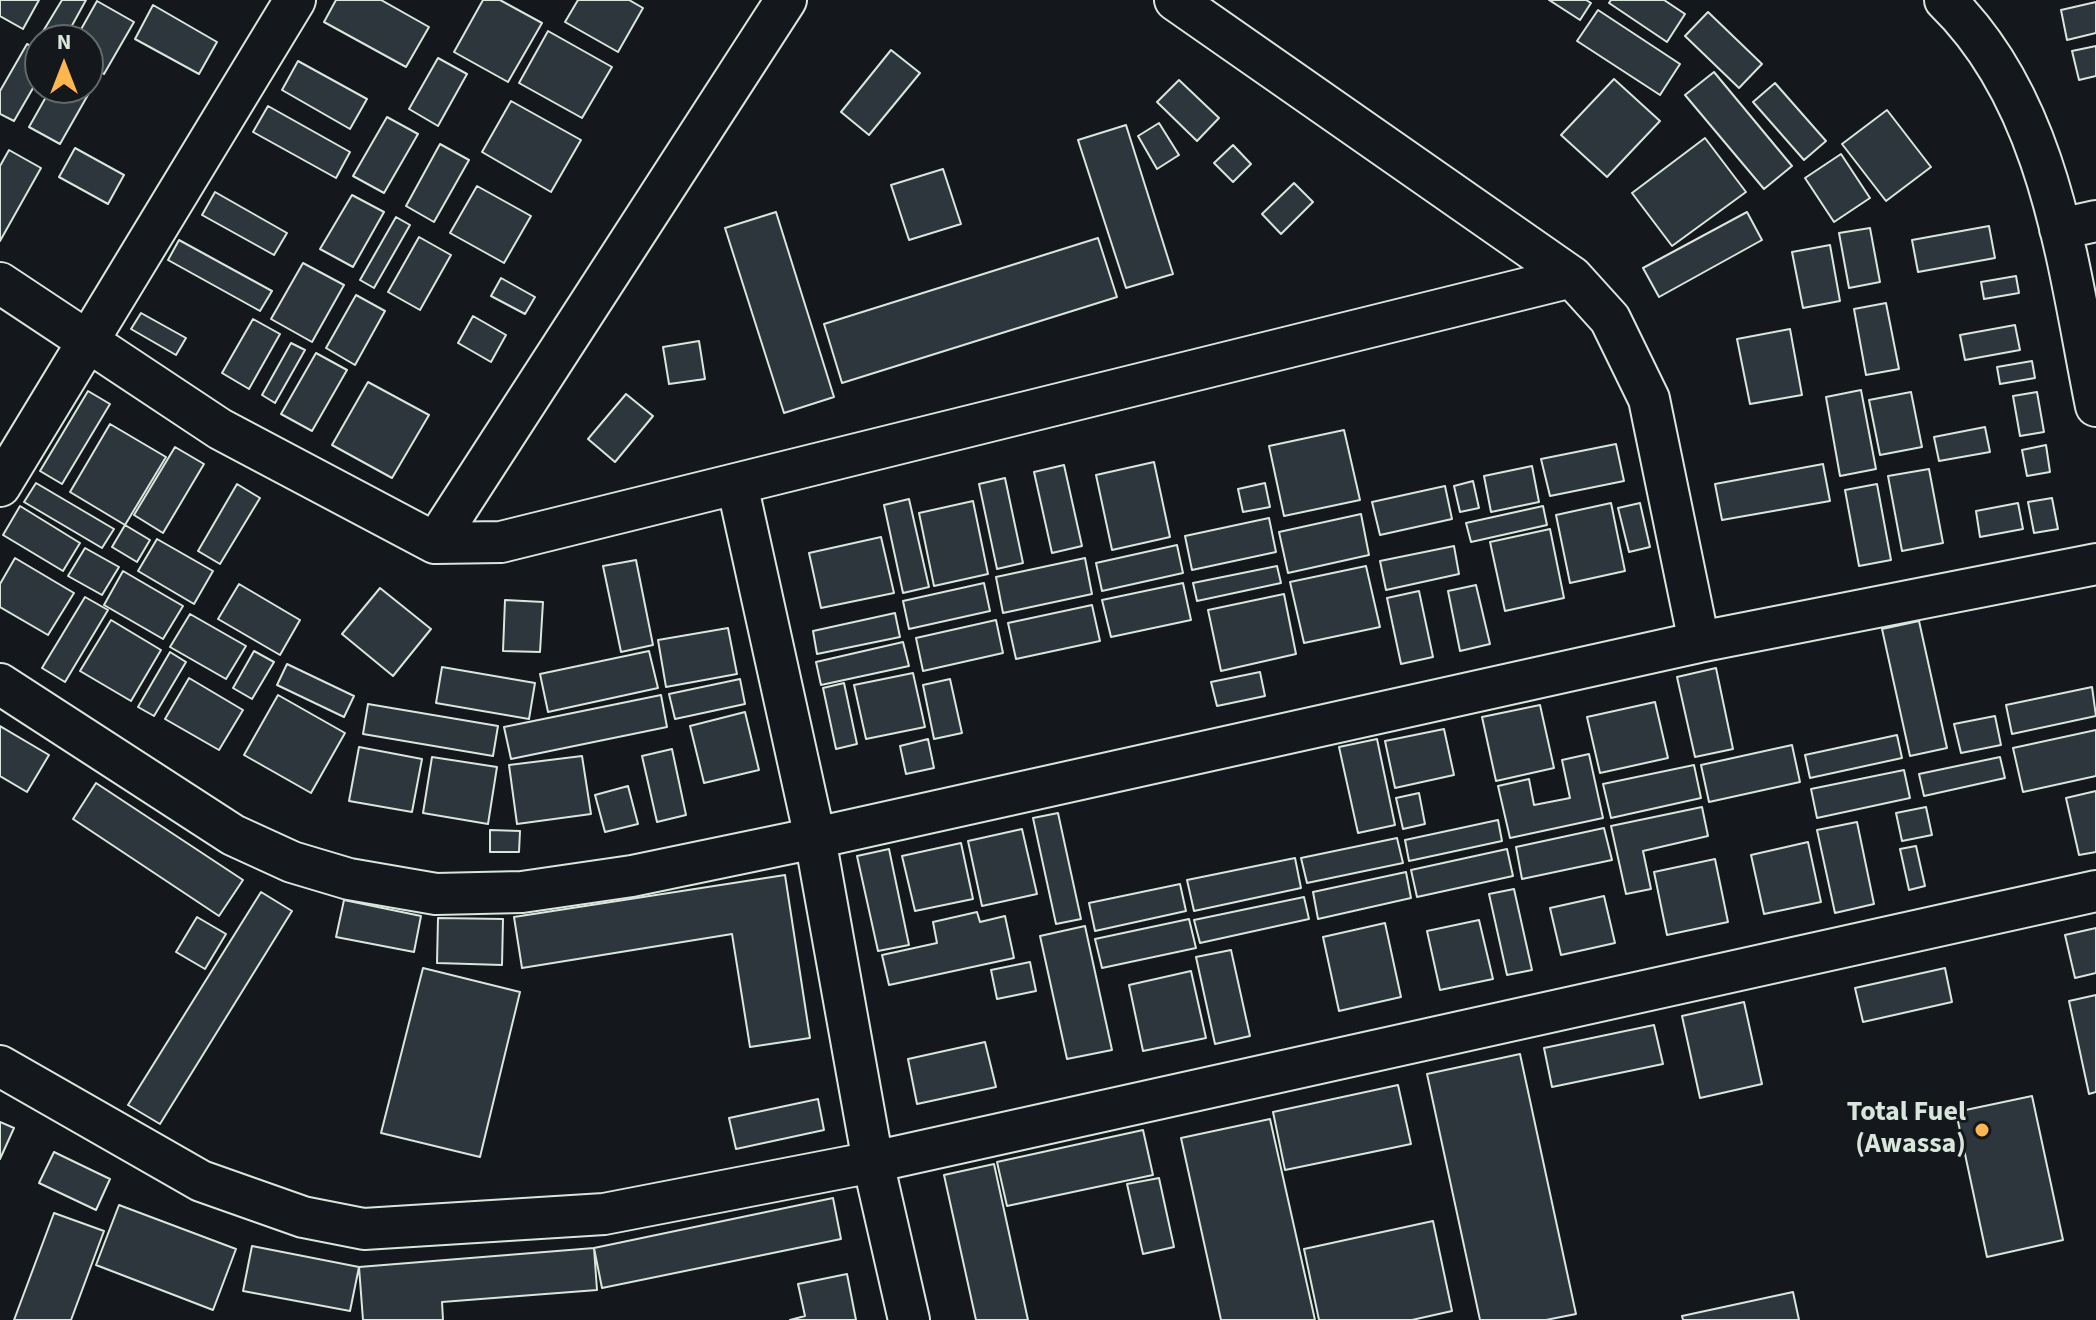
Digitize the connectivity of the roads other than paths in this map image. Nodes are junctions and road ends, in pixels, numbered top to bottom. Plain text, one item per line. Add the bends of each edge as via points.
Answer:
1 (295, 0) edge
2 (786, 0) edge
3 (1175, 0) edge
4 (1945, 0) edge
5 (2078, 225) edge
6 (1572, 277) junction
7 (0, 283) edge
8 (88, 339) junction
9 (2096, 406) edge
10 (737, 484) junction
11 (0, 486) edge
12 (435, 543) junction
13 (2096, 564) edge
14 (1699, 642) junction
15 (0, 684) edge
16 (815, 838) junction
17 (2096, 891) edge
18 (0, 1066) edge
19 (873, 1162) junction
20 (909, 1320) edge

1 - 8 street
2 - 12 street
3 - 6 street
4 - 5 street via 1965,19 2007,81 2038,155
5 - 9 street
6 - 10 street
6 - 14 street via 1610,319 1649,399
7 - 8 street
8 - 11 street
8 - 12 street via 220,429
10 - 12 street via 501,542
10 - 16 street
13 - 14 street
14 - 16 street
15 - 16 street via 233,835 292,862 394,888 436,894 522,892 632,876
16 - 19 street
17 - 19 street
18 - 19 street via 201,1181 303,1217 364,1229 604,1214
19 - 20 street

